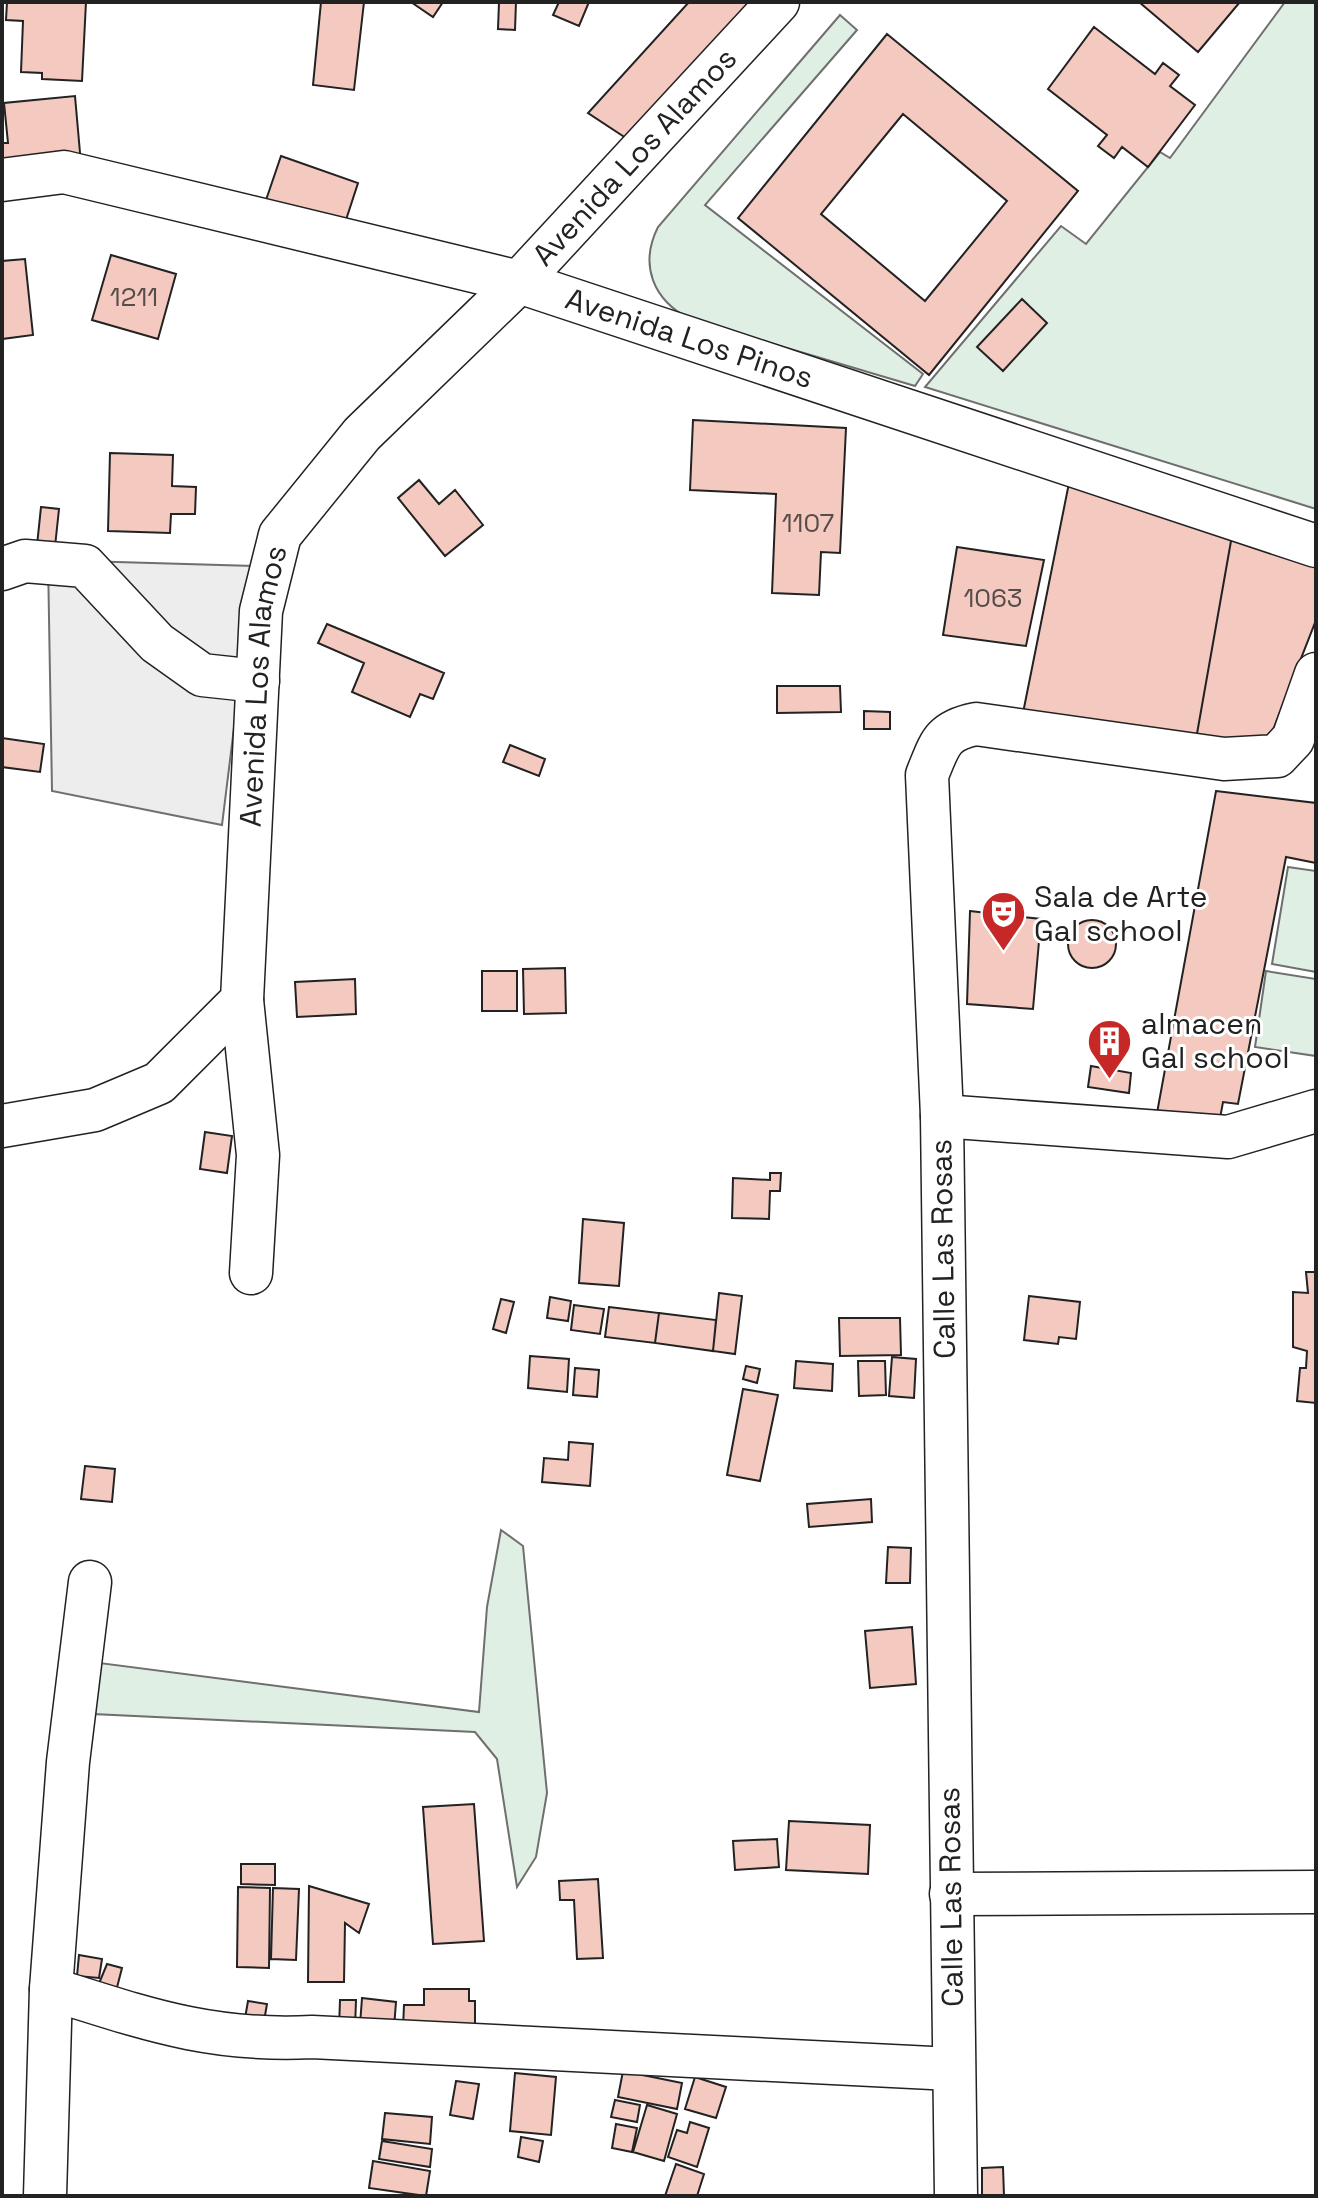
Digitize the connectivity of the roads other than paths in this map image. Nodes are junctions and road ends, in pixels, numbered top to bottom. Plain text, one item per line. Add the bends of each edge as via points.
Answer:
1 (778, 2) edge
2 (2, 180) edge
3 (519, 282) junction
4 (1316, 546) edge
5 (2, 569) edge
6 (1316, 674) edge
7 (258, 681) junction
8 (242, 1000) junction
9 (1316, 1111) edge
10 (942, 1116) junction
11 (2, 1126) edge
12 (251, 1273) dead end
13 (90, 1582) dead end
14 (1316, 1892) edge
15 (951, 1894) junction
16 (51, 1989) junction
17 (952, 2069) junction
18 (45, 2196) edge
19 (956, 2196) edge

1 - 3 street, Avenida Los Alamos
2 - 3 street, Avenida Los Pinos via 64,172
3 - 4 street, Avenida Los Pinos
3 - 7 street, Avenida Los Alamos via 362,434 280,535 261,611
5 - 7 street via 25,561 85,566 157,643 202,675
6 - 10 street, Calle Las Rosas via 1293,739 1277,756 1224,759 976,724 952,729 941,742 927,775
7 - 8 street, Avenida Los Alamos
8 - 11 street via 159,1083 95,1110
8 - 12 street, Avenida Los Alamos via 258,1155
9 - 10 street via 1228,1137
10 - 15 street, Calle Las Rosas
13 - 16 street via 68,1762
14 - 15 street
15 - 17 street, Calle Las Rosas
16 - 17 street via 210,2035
16 - 18 street
17 - 19 street, Calle Las Rosas

